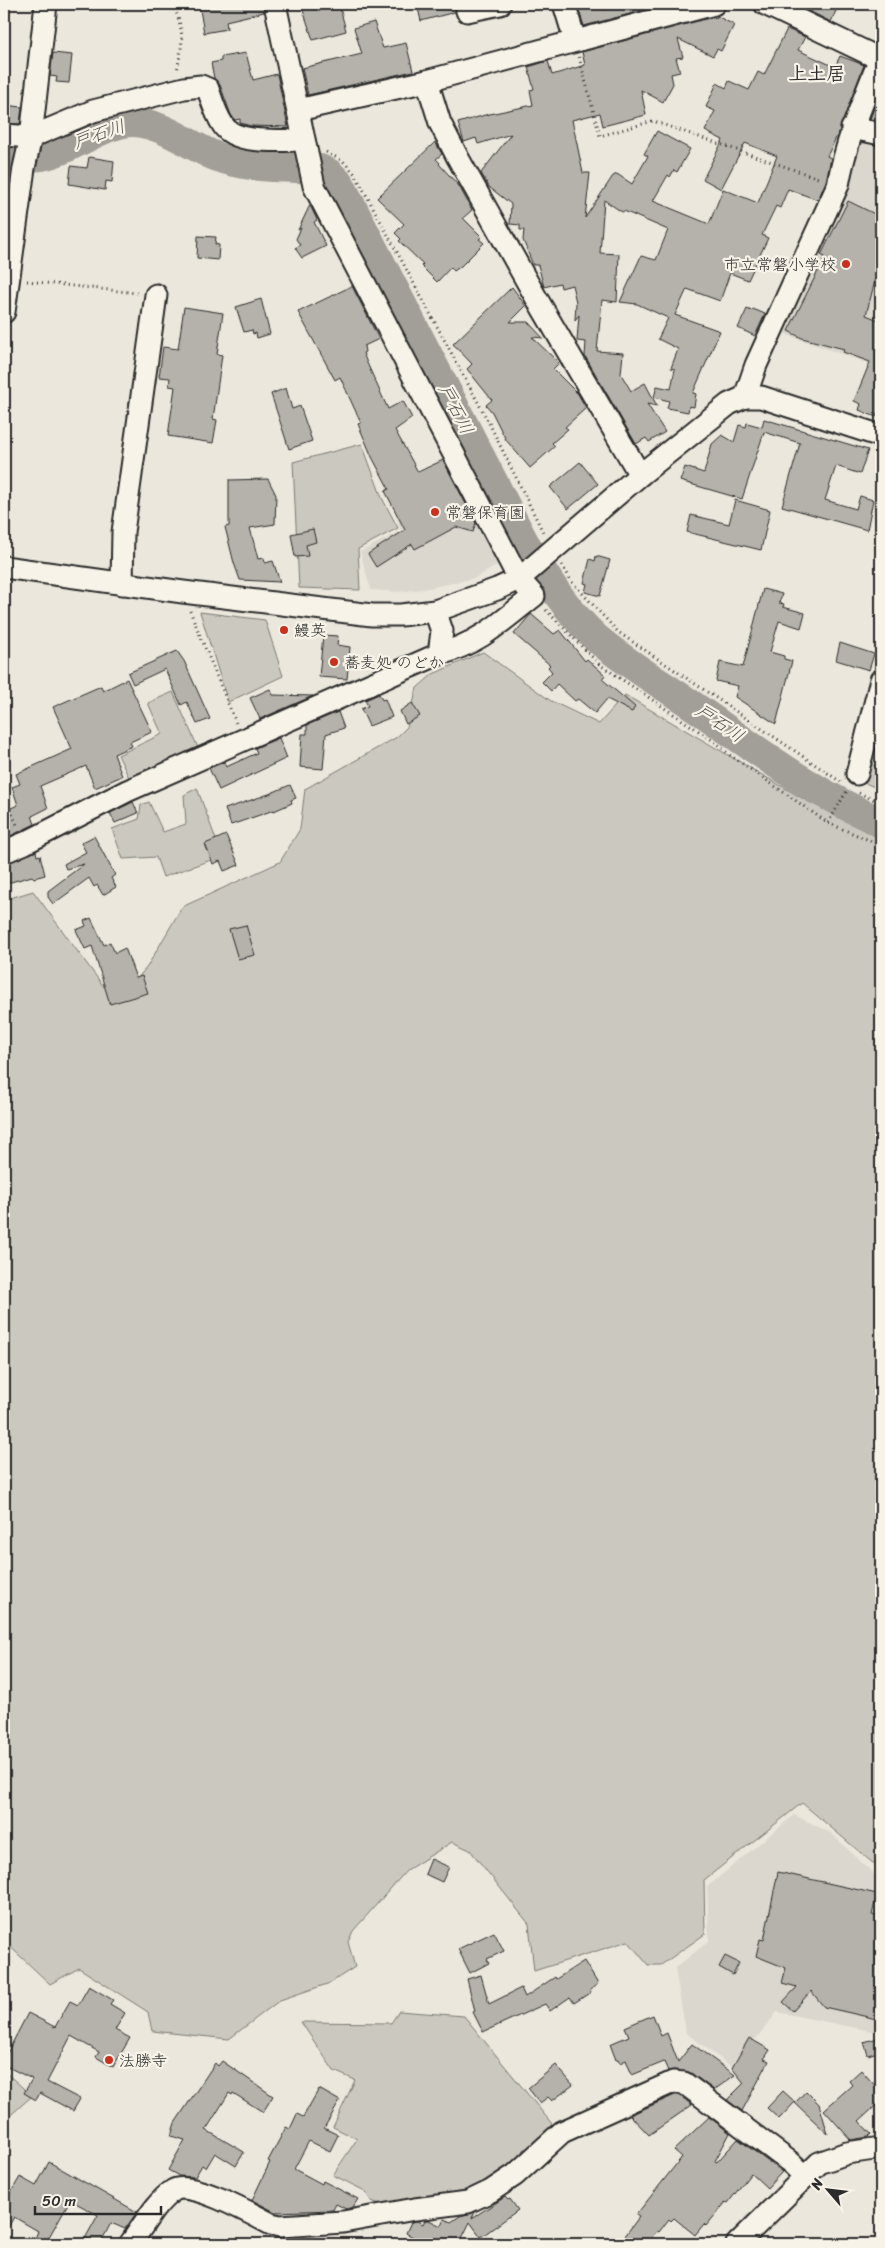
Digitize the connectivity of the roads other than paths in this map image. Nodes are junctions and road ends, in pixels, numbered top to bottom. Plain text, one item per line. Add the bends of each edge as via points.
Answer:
1 (46, 4) edge
2 (275, 4) edge
3 (500, 4) edge
4 (564, 4) edge
5 (714, 4) edge
6 (765, 4) edge
7 (468, 11) dead end
8 (575, 40) junction
9 (881, 58) edge
10 (427, 81) junction
11 (298, 110) junction
12 (852, 128) junction
13 (881, 134) edge
14 (4, 135) edge
15 (305, 145) junction
16 (29, 148) junction
17 (156, 295) road end
18 (4, 312) edge
19 (745, 397) junction
20 (881, 436) edge
21 (640, 475) junction
22 (4, 567) edge
23 (522, 576) junction
24 (122, 584) junction
25 (435, 611) junction
26 (439, 654) junction
27 (881, 680) edge
28 (853, 786) road end
29 (4, 852) edge
30 (881, 2148) edge
31 (805, 2176) junction
32 (130, 2244) edge
33 (737, 2244) edge

1 - 16 street
2 - 11 street
3 - 7 street
4 - 8 street
5 - 8 street
6 - 9 street
8 - 10 street
9 - 12 street
10 - 11 street
10 - 21 street via 440,123 458,158
11 - 15 street
12 - 13 street
12 - 19 street via 838,185 756,365
14 - 16 street
15 - 16 street via 234,136 223,127 208,89 201,86 93,111
15 - 23 street via 318,195
16 - 18 street
17 - 24 street via 123,532
19 - 20 street via 761,397
19 - 21 street via 730,404
21 - 23 street
22 - 24 street
23 - 25 street via 497,589
23 - 26 street via 534,596 478,640
24 - 25 street via 372,615
25 - 26 street via 442,631
26 - 29 street via 127,791
27 - 28 street
30 - 31 street via 830,2158 818,2163
31 - 32 street via 684,2083 673,2082 562,2132 515,2175 468,2202 342,2222 280,2226 222,2199 184,2188 175,2190 156,2208
31 - 33 street

